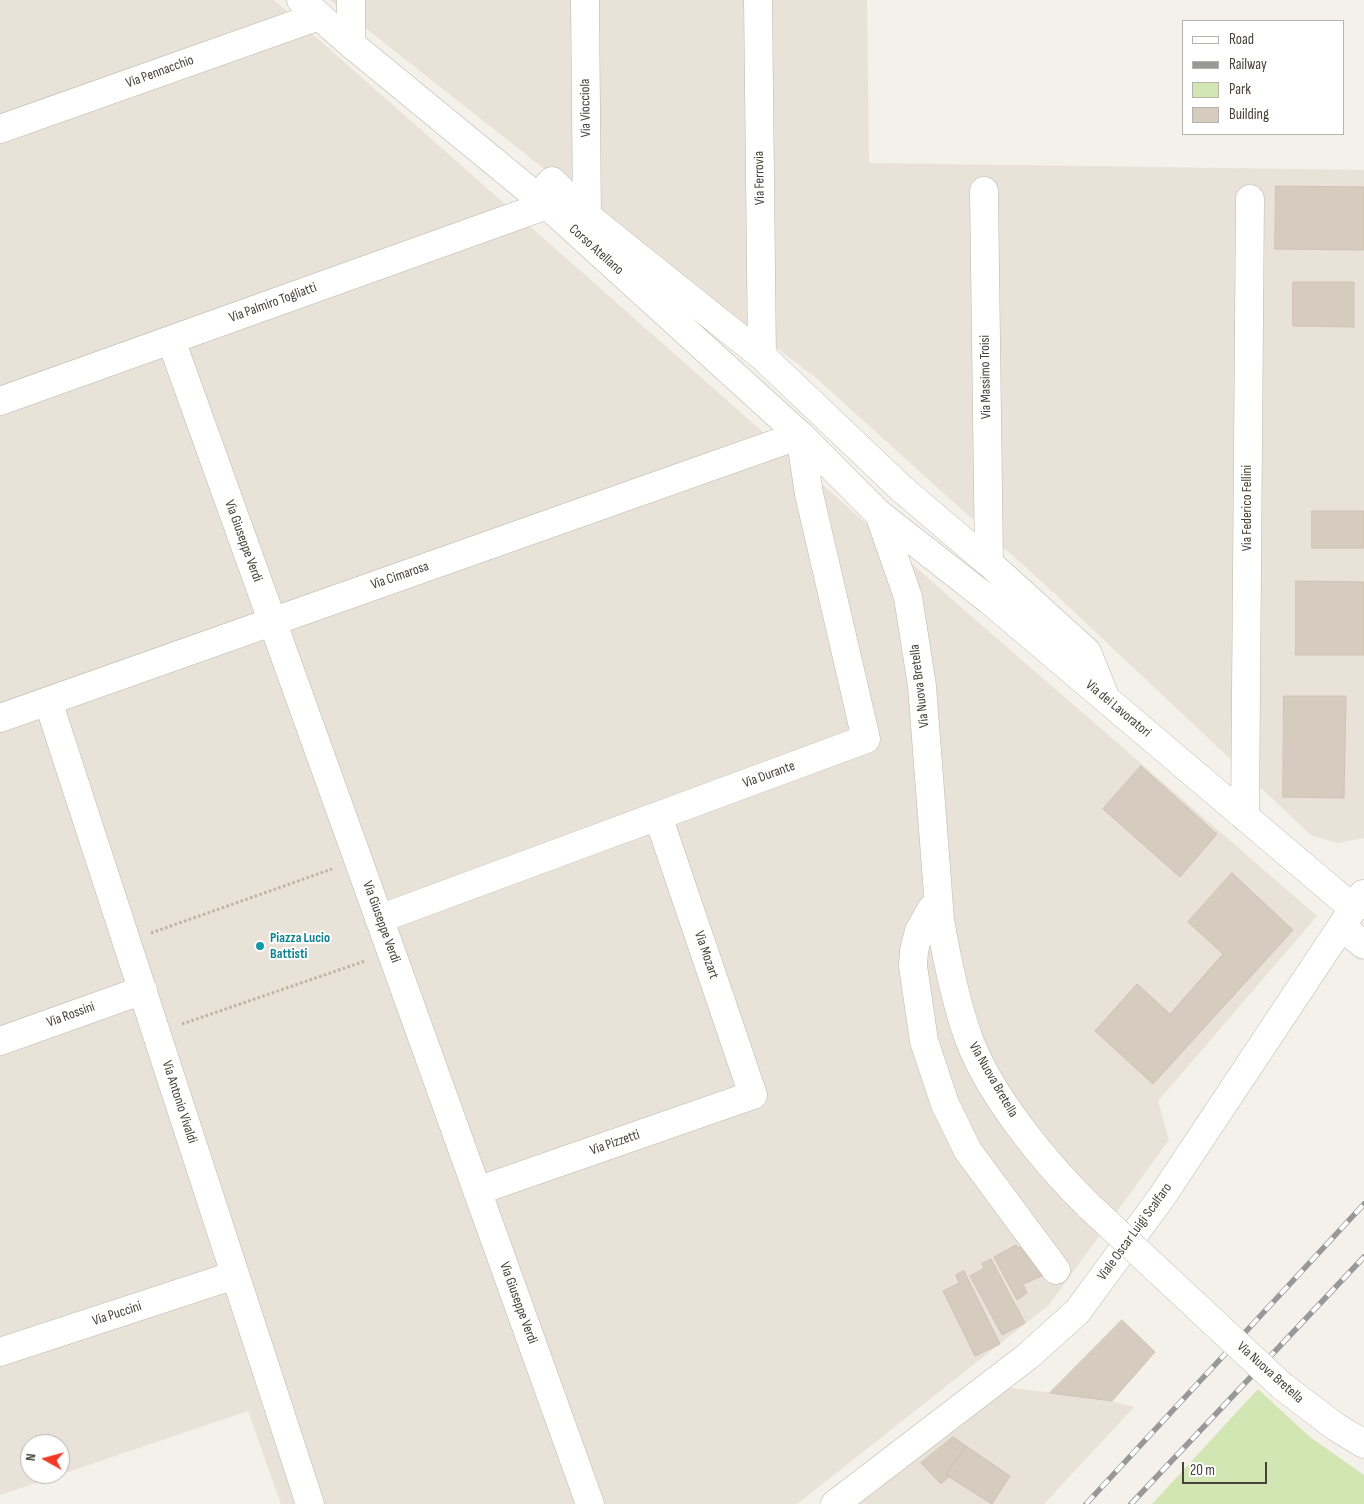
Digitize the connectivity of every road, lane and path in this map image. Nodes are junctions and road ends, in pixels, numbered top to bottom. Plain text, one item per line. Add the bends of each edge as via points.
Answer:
1 (350, 0) edge
2 (585, 0) edge
3 (758, 0) edge
4 (310, 8) edge
5 (351, 44) junction
6 (0, 129) edge
7 (984, 191) dead end
8 (1250, 199) dead end
9 (547, 205) junction
10 (587, 216) junction
11 (171, 340) junction
12 (762, 356) junction
13 (0, 401) edge
14 (800, 435) junction
15 (879, 514) junction
16 (989, 563) junction
17 (272, 621) junction
18 (1106, 699) junction
19 (48, 701) junction
20 (0, 718) edge
21 (658, 816) junction
22 (1245, 816) junction
23 (358, 860) junction
24 (938, 902) junction
25 (1353, 910) edge
26 (380, 919) junction
27 (127, 941) junction
28 (1364, 945) edge
29 (392, 952) junction
30 (142, 990) junction
31 (156, 1033) junction
32 (0, 1041) edge
33 (754, 1095) joint
34 (477, 1191) junction
35 (1056, 1270) dead end
36 (235, 1275) junction
37 (0, 1352) edge
38 (1364, 1444) edge
39 (310, 1504) edge
40 (590, 1504) edge
41 (835, 1504) edge

1 - 5 street
2 - 10 street, Via Viocciola
3 - 12 street, Via Ferrovia
4 - 5 street, Corso Atellano
4 - 6 street, Via Pennacchio
5 - 9 street, Corso Atellano
7 - 16 street, Via Massimo Troisi
8 - 22 street, Via Federico Fellini
9 - 10 street via 545,193 552,182
9 - 11 street, Via Palmiro Togliatti
9 - 14 street, Corso Atellano
10 - 12 street
11 - 13 street, Via Palmiro Togliatti
11 - 17 street, Via Giuseppe Verdi
12 - 16 street via 902,489
14 - 15 street, Corso Atellano
14 - 17 street, Via Cimarosa
14 - 21 street, Via Durante via 809,494 866,739
15 - 18 street, Via dei Lavoratori via 989,600
15 - 24 street, Via Nuova Bretella via 908,598 922,686
16 - 18 street via 1087,652
17 - 19 street, Via Cimarosa
17 - 23 street, Via Giuseppe Verdi
18 - 22 street, Via dei Lavoratori
19 - 20 street, Via Cimarosa
19 - 27 street, Via Antonio Vivaldi
21 - 26 street, Via Durante
21 - 33 street, Via Mozart
22 - 25 street, Via dei Lavoratori
23 - 26 street, Via Giuseppe Verdi
23 - 27 path
24 - 35 street via 922,925 914,951 913,966 924,1041 945,1104 968,1150
24 - 38 street, Via Nuova Bretella, bridge via 945,952 970,1041 1013,1117 1070,1187 1282,1386
25 - 28 street, Via dei Lavoratori
25 - 41 street, Viale Oscar Luigi Scalfaro via 1161,1198 1077,1312 1028,1356
26 - 29 street, Via Giuseppe Verdi
27 - 30 street, Via Antonio Vivaldi
29 - 31 path
29 - 34 street, Via Giuseppe Verdi
30 - 31 street, Via Antonio Vivaldi
30 - 32 street, Via Rossini
31 - 36 street, Via Antonio Vivaldi
33 - 34 street, Via Pizzetti
34 - 40 street, Via Giuseppe Verdi
36 - 37 street, Via Puccini
36 - 39 street, Via Antonio Vivaldi

